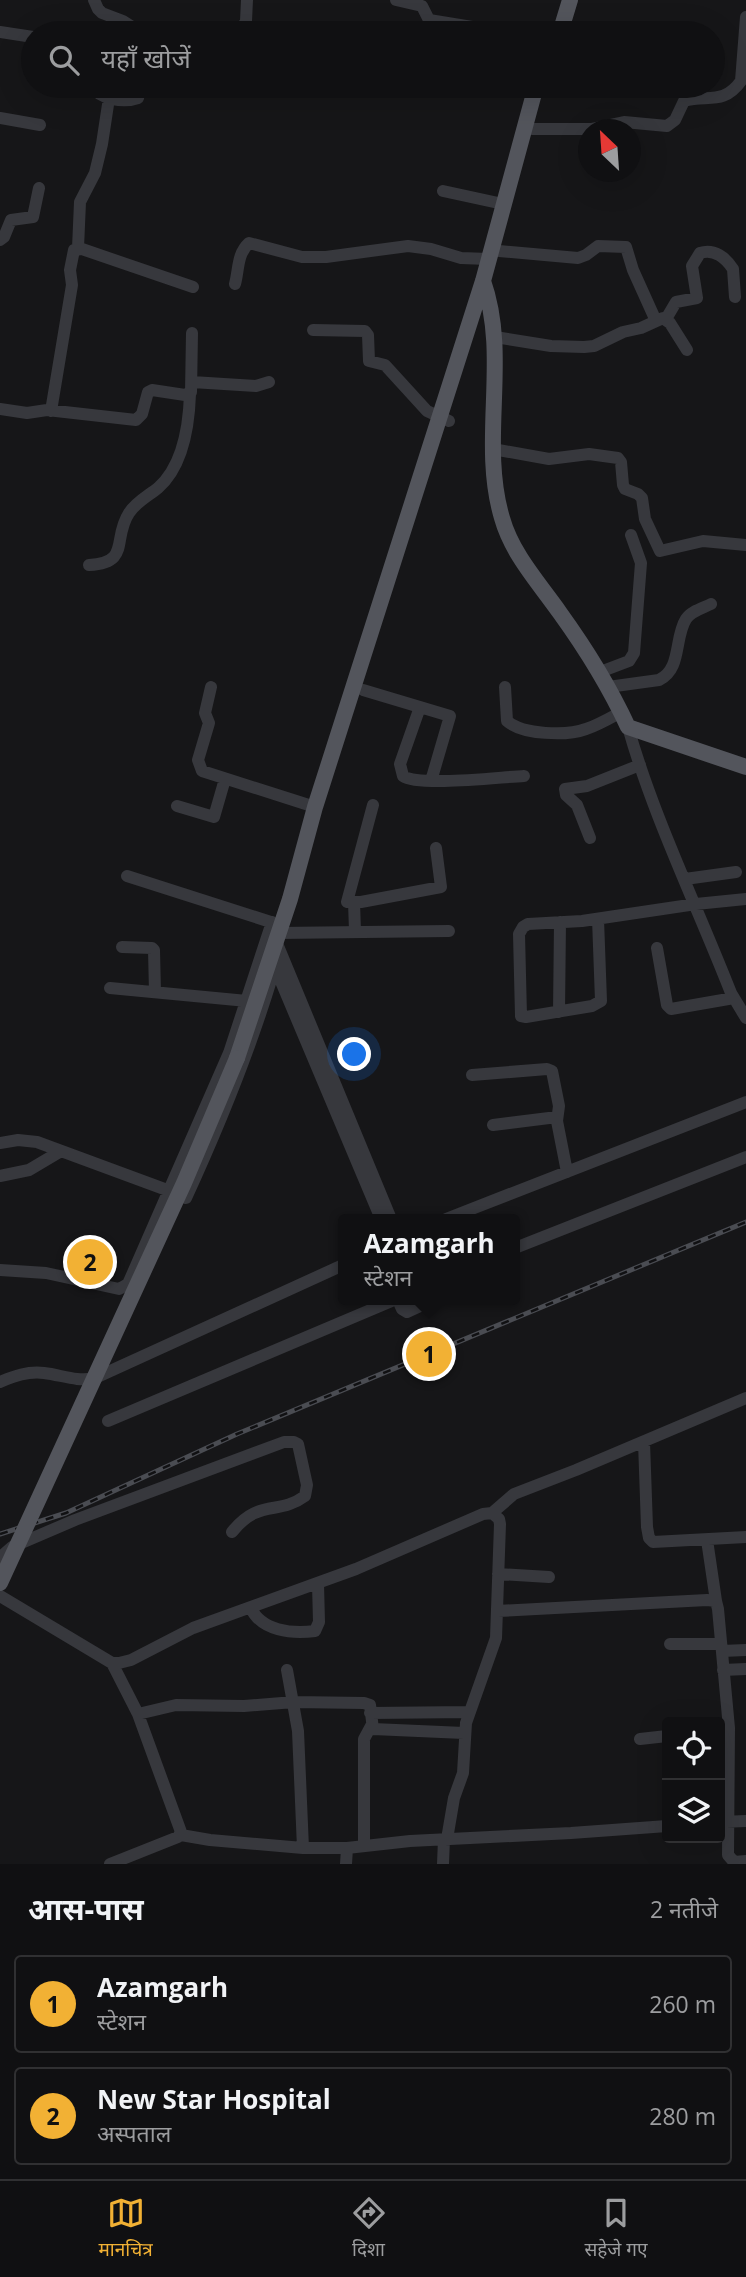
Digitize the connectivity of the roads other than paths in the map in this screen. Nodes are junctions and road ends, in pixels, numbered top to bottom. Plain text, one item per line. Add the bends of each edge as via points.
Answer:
1 (94, 0) edge
2 (247, 0) edge
3 (396, 0) edge
4 (560, 0) edge
5 (570, 0) edge
6 (746, 17) edge
7 (123, 21) edge
8 (246, 21) edge
9 (426, 21) edge
10 (554, 21) edge
11 (564, 21) edge
12 (0, 32) edge
13 (21, 35) edge
14 (725, 94) edge
15 (109, 98) joint
16 (136, 98) edge
17 (533, 98) edge
18 (541, 98) edge
19 (718, 98) edge
20 (0, 118) edge
21 (40, 125) dead end
22 (532, 129) junction
23 (39, 188) dead end
24 (443, 191) dead end
25 (503, 204) junction
26 (0, 240) edge
27 (78, 248) junction
28 (494, 255) junction
29 (235, 284) dead end
30 (193, 287) dead end
31 (485, 287) junction
32 (735, 297) dead end
33 (661, 320) junction
34 (313, 330) dead end
35 (192, 333) dead end
36 (495, 337) junction
37 (687, 350) dead end
38 (269, 382) dead end
39 (191, 388) junction
40 (0, 409) edge
41 (51, 411) junction
42 (444, 420) junction
43 (493, 449) junction
44 (631, 535) dead end
45 (746, 545) edge
46 (89, 565) dead end
47 (711, 604) dead end
48 (600, 672) junction
49 (211, 687) dead end
50 (505, 687) dead end
51 (608, 687) junction
52 (363, 690) junction
53 (420, 707) junction
54 (624, 719) junction
55 (640, 765) junction
56 (746, 766) edge
57 (524, 776) dead end
58 (225, 779) junction
59 (431, 781) junction
60 (373, 805) dead end
61 (177, 806) dead end
62 (315, 807) junction
63 (590, 838) dead end
64 (436, 848) dead end
65 (736, 872) dead end
66 (127, 876) dead end
67 (685, 879) junction
68 (290, 899) junction
69 (746, 899) edge
70 (354, 902) junction
71 (695, 904) junction
72 (598, 919) junction
73 (560, 922) junction
74 (355, 931) junction
75 (449, 931) dead end
76 (275, 941) junction
77 (121, 947) dead end
78 (657, 948) dead end
79 (110, 988) dead end
80 (155, 992) junction
81 (734, 998) junction
82 (247, 1001) junction
83 (559, 1012) junction
84 (746, 1018) edge
85 (472, 1075) dead end
86 (746, 1102) edge
87 (557, 1117) junction
88 (493, 1125) dead end
89 (0, 1143) edge
90 (61, 1151) junction
91 (746, 1157) edge
92 (567, 1172) junction
93 (0, 1176) edge
94 (167, 1190) junction
95 (379, 1214) edge
96 (389, 1214) edge
97 (459, 1214) edge
98 (520, 1246) edge
99 (338, 1267) edge
100 (0, 1270) edge
101 (384, 1305) edge
102 (399, 1305) edge
103 (422, 1305) edge
104 (102, 1376) junction
105 (0, 1382) edge
106 (746, 1398) edge
107 (108, 1420) dead end
108 (644, 1442) junction
109 (492, 1513) junction
110 (232, 1532) dead end
111 (746, 1537) edge
112 (708, 1541) junction
113 (0, 1564) edge
114 (498, 1574) junction
115 (549, 1577) dead end
116 (0, 1583) edge
117 (318, 1584) junction
118 (0, 1596) edge
119 (716, 1601) junction
120 (251, 1608) junction
121 (498, 1611) junction
122 (670, 1644) dead end
123 (722, 1648) junction
124 (746, 1650) edge
125 (111, 1662) junction
126 (746, 1669) edge
127 (288, 1670) dead end
128 (723, 1670) junction
129 (295, 1702) junction
130 (470, 1712) junction
131 (138, 1714) junction
132 (724, 1717) edge
133 (370, 1720) junction
134 (464, 1733) junction
135 (662, 1737) edge
136 (640, 1739) dead end
137 (746, 1821) edge
138 (725, 1822) edge
139 (662, 1826) edge
140 (725, 1829) edge
141 (181, 1835) junction
142 (445, 1839) junction
143 (364, 1846) junction
144 (303, 1847) junction
145 (347, 1848) junction
146 (144, 1857) edge
147 (746, 1861) edge
148 (110, 1864) edge
149 (346, 1864) edge
150 (443, 1864) edge

1 - 7 street via 102,13
2 - 8 street
3 - 9 street via 422,6
4 - 10 main road
5 - 11 main road
6 - 14 street via 741,81
12 - 13 street
15 - 16 street
15 - 27 street via 95,173 80,202
17 - 25 main road
18 - 22 main road
19 - 22 street via 684,101 667,126 624,122 591,129
20 - 21 street
22 - 28 main road
23 - 26 street via 33,217 11,220
24 - 25 street
25 - 28 main road
27 - 30 street
27 - 41 street via 70,270 72,285
28 - 29 street via 461,258 408,246 302,257 249,243 238,261
28 - 31 main road
28 - 33 street via 578,258 598,246 626,247 633,270
31 - 36 main road
31 - 42 main road
32 - 33 street via 733,269 714,252 706,251 692,266 697,298 676,302
33 - 36 street via 594,346 551,346
33 - 37 street
34 - 42 street via 365,331 369,361 385,365 422,407
35 - 39 street
36 - 43 main road
38 - 39 street
39 - 41 street via 148,392 136,420
39 - 46 street via 184,441 163,482 132,509 110,562
40 - 41 street
42 - 52 main road
42 - 62 main road
43 - 45 street via 549,459 589,454 618,458 623,485 642,498 645,519 660,551 703,541
43 - 48 main road via 497,502 507,533
44 - 48 street via 640,563 634,653 629,661
47 - 51 street via 686,619 666,677
48 - 51 main road
49 - 58 street via 205,713 209,723 198,764 202,771
50 - 54 street via 507,721 528,730 551,734
51 - 54 main road
52 - 53 street
52 - 68 main road via 304,875
53 - 59 street via 450,716
53 - 59 street via 400,768 408,779
54 - 55 street
54 - 56 main road
55 - 63 street via 587,786 565,789
55 - 67 street
57 - 59 street
58 - 61 street via 214,817
58 - 62 street
60 - 70 street via 347,902
62 - 68 main road
64 - 70 street via 441,887
65 - 67 street
66 - 76 street
67 - 71 street
68 - 76 main road
69 - 71 street
70 - 74 street
71 - 72 street
71 - 81 street
72 - 73 street
72 - 83 street via 601,1001
73 - 83 street
73 - 83 street via 528,924 519,934 521,1016
74 - 75 street
74 - 76 street
76 - 82 street
76 - 95 street
76 - 96 street
76 - 104 street via 250,1045 206,1154
76 - 116 main road, bridge via 237,1058 184,1183
77 - 80 street via 154,950
78 - 81 street via 671,1009
79 - 80 street
80 - 82 street
81 - 84 street
82 - 94 street via 225,1063
85 - 87 street via 551,1070
86 - 92 street
87 - 88 street
87 - 92 street
89 - 90 street via 27,1140
90 - 93 street via 29,1170
90 - 94 street
91 - 98 street
92 - 97 street
94 - 100 street via 123,1288 46,1273
99 - 104 street
101 - 107 street
102 - 103 street via 407,1312
104 - 105 street via 78,1380 30,1372
106 - 108 street
108 - 109 street via 514,1494
108 - 112 street via 649,1538 653,1542
109 - 114 street via 500,1524
109 - 117 street
110 - 113 street via 252,1513 305,1496 298,1444 284,1442 75,1520 12,1547
111 - 112 street
112 - 119 street
114 - 115 street
114 - 121 street
117 - 120 street
117 - 120 street via 315,1632 266,1626
118 - 125 street
119 - 121 street
119 - 123 street
120 - 125 street via 193,1628 131,1660
121 - 130 street via 496,1638
122 - 123 street
123 - 124 street
123 - 128 street
125 - 131 street
126 - 128 street
127 - 129 street
128 - 132 street
129 - 131 street via 176,1704
129 - 133 street via 367,1703
129 - 144 street
130 - 133 street
130 - 134 street
131 - 141 street
133 - 134 street via 375,1730
133 - 143 street via 364,1739
134 - 142 street via 463,1773
135 - 136 street
137 - 138 street
139 - 142 street
140 - 147 street via 729,1858
141 - 144 street
141 - 146 street
142 - 143 street
142 - 150 street
143 - 145 street
144 - 145 street
145 - 149 street
146 - 148 street

